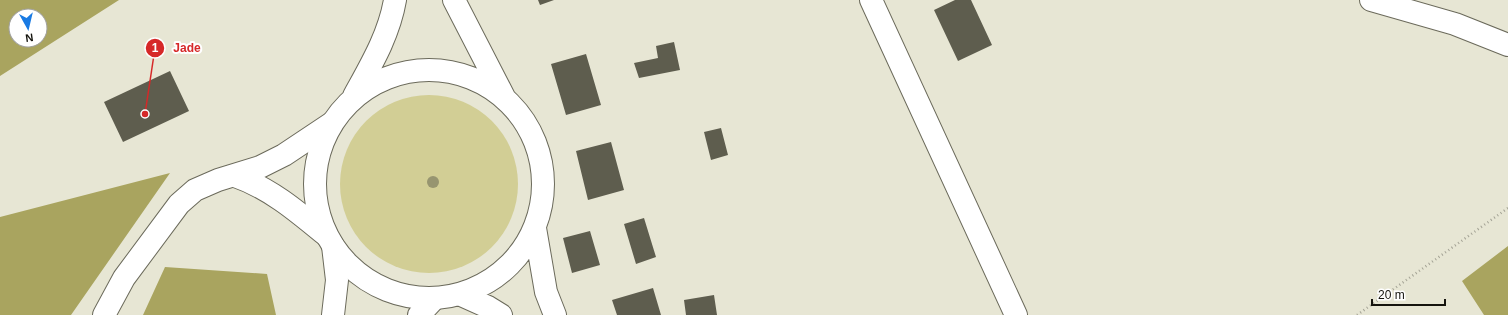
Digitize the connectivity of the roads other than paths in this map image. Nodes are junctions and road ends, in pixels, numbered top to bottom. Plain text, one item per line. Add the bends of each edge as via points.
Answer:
1 (395, 0) edge
2 (454, 0) edge
3 (871, 0) edge
4 (1371, 0) edge
5 (1508, 45) edge
6 (504, 98) junction
7 (352, 99) junction
8 (332, 123) junction
9 (235, 176) junction
10 (535, 228) junction
11 (330, 241) junction
12 (459, 294) junction
13 (435, 298) junction
14 (104, 315) edge
15 (333, 315) edge
16 (419, 315) edge
17 (501, 315) edge
18 (555, 315) edge
19 (1016, 315) edge

1 - 7 main road via 384,39
2 - 6 main road
3 - 19 main road
4 - 5 main road via 1455,24
6 - 7 main road via 477,80 445,71 412,71 380,81
6 - 10 main road via 522,118 535,142 539,157 542,202
7 - 8 main road
8 - 9 main road via 284,155
8 - 11 main road via 320,150 314,179 317,208
9 - 11 main road via 252,182 276,196
9 - 14 main road via 195,190 179,204 124,278
10 - 12 main road via 520,253 493,279
10 - 18 main road via 546,292
11 - 13 main road via 352,269 377,286 406,295
11 - 15 main road via 337,280
12 - 13 main road
12 - 17 main road via 488,306
13 - 16 main road

